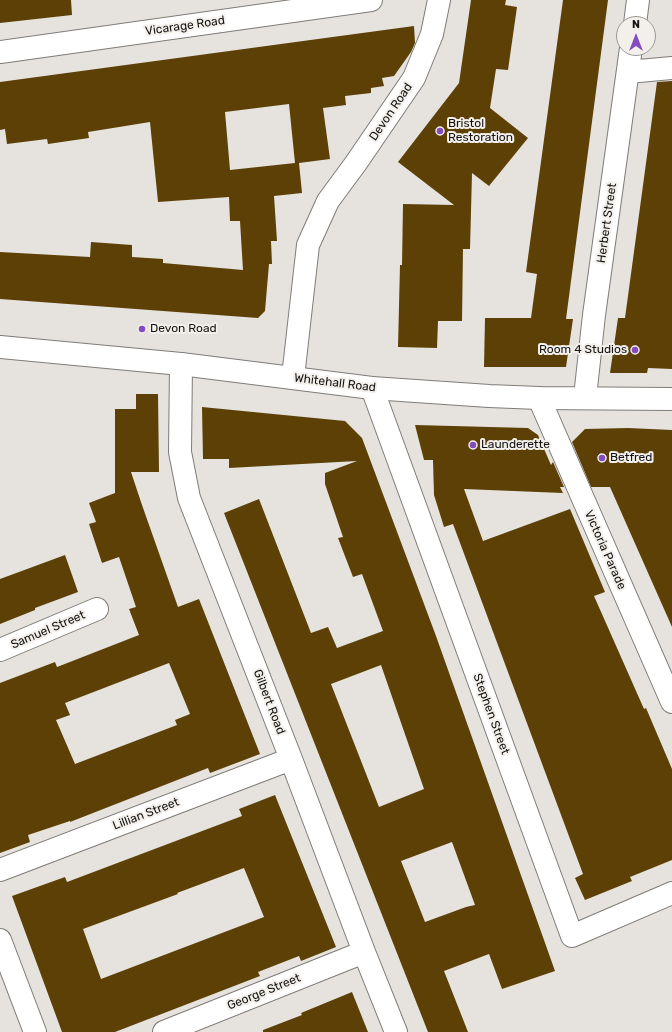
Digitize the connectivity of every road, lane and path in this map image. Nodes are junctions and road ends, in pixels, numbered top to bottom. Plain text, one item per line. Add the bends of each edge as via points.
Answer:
1 (371, 0) edge
2 (439, 0) edge
3 (638, 0) edge
4 (636, 16) edge
5 (0, 52) edge
6 (630, 56) edge
7 (672, 68) edge
8 (628, 72) junction
9 (0, 347) edge
10 (181, 364) junction
11 (293, 377) junction
12 (372, 388) junction
13 (585, 397) junction
14 (539, 398) junction
15 (672, 399) edge
16 (96, 609) dead end
17 (0, 650) edge
18 (672, 702) edge
19 (291, 759) junction
20 (0, 870) edge
21 (672, 893) edge
22 (0, 940) edge
23 (364, 952) junction
24 (35, 1032) edge
25 (164, 1032) edge
26 (396, 1032) edge

1 - 5 street, Vicarage Road
2 - 11 street, Devon Road via 432,34 414,78 328,201 308,245
3 - 4 street
6 - 8 street, Herbert Street
7 - 8 street
8 - 13 street, Herbert Street
9 - 10 street, Whitehall Road
10 - 11 street, Whitehall Road
10 - 19 street, Gilbert Road via 180,452 189,498
11 - 12 street, Whitehall Road
12 - 14 street, Whitehall Road
12 - 21 street, Stephen Street via 572,936
13 - 14 street, Whitehall Road
13 - 15 street, Whitehall Road
14 - 18 street, Victoria Parade
16 - 17 street, Samuel Street
19 - 20 street, Lillian Street
19 - 23 street, Gilbert Road
22 - 24 street
23 - 25 street, George Street
23 - 26 street, Gilbert Road

